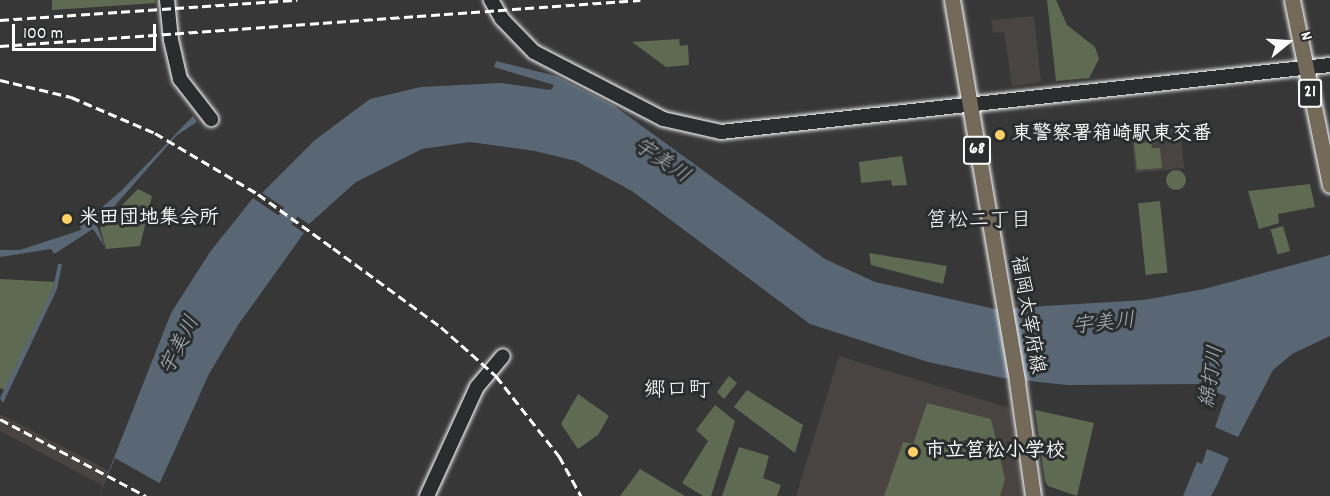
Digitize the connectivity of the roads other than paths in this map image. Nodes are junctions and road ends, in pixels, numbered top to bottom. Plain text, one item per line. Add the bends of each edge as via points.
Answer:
1 (167, 0) edge
2 (491, 0) edge
3 (952, 0) edge
4 (1292, 0) edge
5 (1330, 65) edge
6 (1305, 71) junction
7 (970, 104) junction
8 (211, 119) dead end
9 (1330, 185) edge
10 (503, 356) dead end
11 (427, 496) edge
12 (1033, 496) edge

1 - 8 street via 180,79
2 - 7 street via 502,19 534,52 663,119 692,127 721,132 765,130
3 - 7 main road, 福岡太宰府線 / 68
4 - 6 main road, 21
5 - 6 street
6 - 7 street
6 - 9 main road, 21
7 - 12 main road, 福岡太宰府線 / 68
10 - 11 street via 477,387

